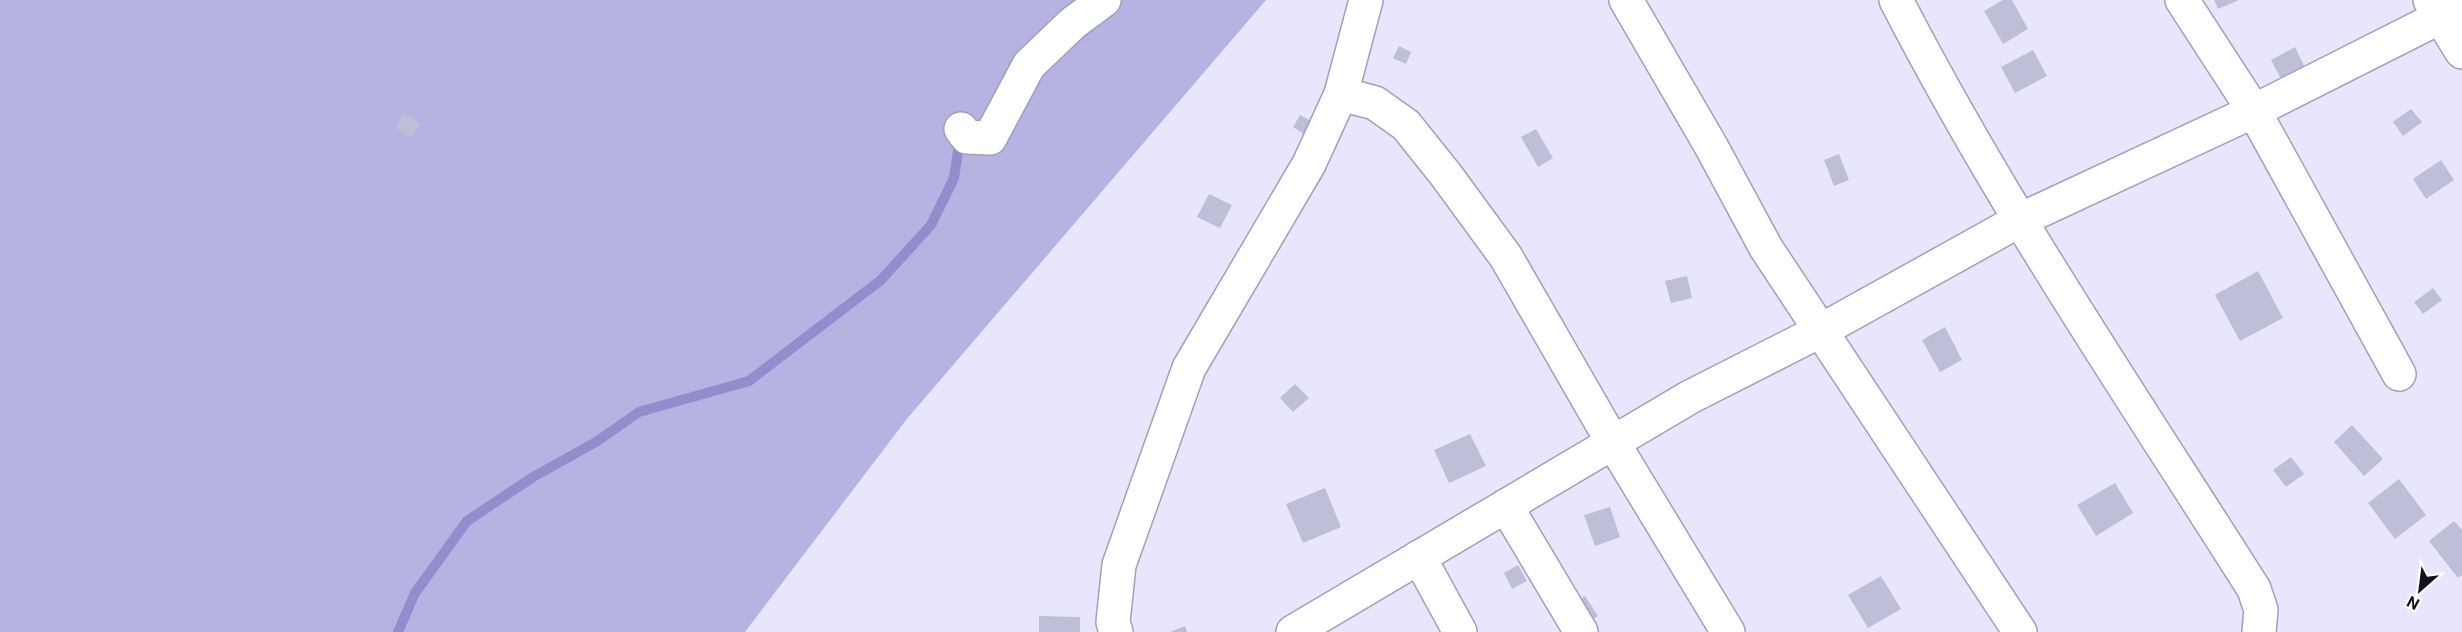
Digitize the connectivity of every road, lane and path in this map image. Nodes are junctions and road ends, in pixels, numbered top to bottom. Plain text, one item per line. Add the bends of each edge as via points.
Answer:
1 (1104, 0) edge
2 (1366, 0) edge
3 (1626, 0) edge
4 (1896, 0) edge
5 (2182, 0) edge
6 (2444, 7) edge
7 (2462, 52) edge
8 (1341, 94) junction
9 (2254, 111) junction
10 (961, 129) dead end
11 (2020, 220) junction
12 (1822, 330) junction
13 (2399, 374) dead end
14 (1612, 441) junction
15 (1506, 506) junction
16 (1419, 557) junction
17 (2016, 630) edge
18 (1116, 632) edge
19 (1293, 632) edge
20 (1460, 632) edge
21 (1581, 632) edge
22 (1728, 632) edge
23 (2259, 632) edge

1 - 10 street via 1072,23 1029,65 990,138 967,136
2 - 8 street
3 - 12 street via 1712,146 1766,248
4 - 11 street via 1932,70
5 - 9 street
6 - 7 street
6 - 9 street
8 - 14 street via 1375,103 1406,125 1446,175 1506,257
8 - 18 street via 1309,164 1190,368 1119,565 1113,622
9 - 11 street
9 - 13 street
11 - 12 street
11 - 23 street via 2254,589 2260,610
12 - 14 street
12 - 17 street
14 - 15 street
14 - 22 street
15 - 16 street
15 - 21 street
16 - 19 street
16 - 20 street

